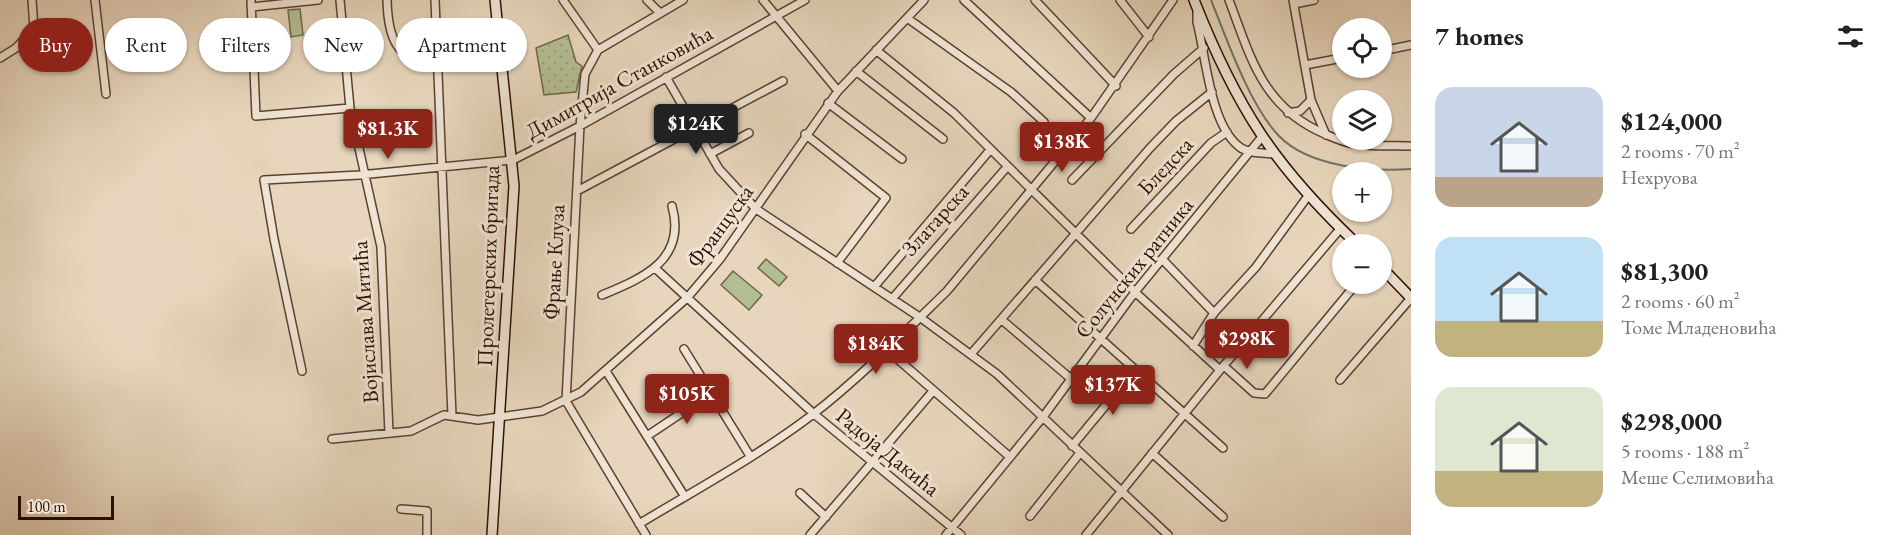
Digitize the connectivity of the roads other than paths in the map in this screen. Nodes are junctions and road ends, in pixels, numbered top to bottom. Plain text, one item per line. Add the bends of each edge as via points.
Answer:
1 (32, 0) edge
2 (95, 0) edge
3 (318, 0) edge
4 (340, 0) edge
5 (387, 0) edge
6 (435, 0) edge
7 (495, 0) edge
8 (563, 0) edge
9 (647, 0) edge
10 (683, 0) edge
11 (763, 0) edge
12 (804, 0) edge
13 (924, 0) edge
14 (964, 0) edge
15 (1035, 0) edge
16 (1120, 0) edge
17 (1173, 0) edge
18 (1228, 0) edge
19 (1314, 0) edge
20 (1293, 2) edge
21 (251, 3) edge
22 (1196, 4) edge
23 (660, 13) junction
24 (777, 15) junction
25 (436, 18) edge
26 (907, 18) junction
27 (1149, 37) junction
28 (1411, 45) edge
29 (396, 46) edge
30 (1204, 48) junction
31 (1392, 49) edge
32 (598, 50) junction
33 (876, 50) junction
34 (0, 58) edge
35 (1332, 60) edge
36 (1305, 65) junction
37 (856, 71) junction
38 (438, 72) edge
39 (666, 77) junction
40 (783, 81) dead end
41 (1116, 86) junction
42 (838, 91) junction
43 (1212, 92) junction
44 (106, 94) dead end
45 (1311, 100) junction
46 (828, 104) junction
47 (350, 108) junction
48 (1288, 113) junction
49 (1091, 118) junction
50 (1044, 122) dead end
51 (580, 126) junction
52 (696, 129) junction
53 (1227, 132) junction
54 (749, 133) dead end
55 (805, 134) junction
56 (1326, 135) junction
57 (1261, 138) junction
58 (944, 139) dead end
59 (1411, 146) edge
60 (990, 150) junction
61 (1250, 152) junction
62 (710, 154) junction
63 (1273, 154) junction
64 (902, 159) dead end
65 (513, 160) junction
66 (1007, 167) junction
67 (443, 168) junction
68 (364, 174) junction
69 (1072, 180) dead end
70 (1032, 190) junction
71 (577, 191) junction
72 (1308, 196) junction
73 (672, 206) dead end
74 (756, 209) junction
75 (1131, 229) dead end
76 (1340, 229) junction
77 (1075, 233) junction
78 (1346, 234) edge
79 (1162, 259) junction
80 (837, 263) junction
81 (656, 269) junction
82 (1392, 278) edge
83 (1035, 280) junction
84 (874, 287) junction
85 (1135, 292) junction
86 (1348, 294) edge
87 (602, 295) dead end
88 (687, 298) junction
89 (1411, 298) edge
90 (892, 299) junction
91 (1214, 313) junction
92 (921, 318) junction
93 (1002, 320) junction
94 (1099, 339) junction
95 (1193, 346) junction
96 (684, 349) dead end
97 (886, 349) junction
98 (971, 354) junction
99 (1222, 368) junction
100 (1135, 370) junction
101 (302, 371) dead end
102 (606, 371) junction
103 (1070, 378) junction
104 (1340, 380) dead end
105 (709, 389) junction
106 (933, 392) junction
107 (566, 401) junction
108 (813, 414) junction
109 (1185, 414) junction
110 (452, 416) junction
111 (1043, 417) junction
112 (501, 418) junction
113 (390, 433) junction
114 (647, 436) junction
115 (332, 439) dead end
116 (1072, 446) junction
117 (1223, 448) dead end
118 (1080, 453) junction
119 (1152, 453) junction
120 (750, 456) junction
121 (1010, 457) junction
122 (873, 464) junction
123 (1121, 492) junction
124 (800, 493) dead end
125 (685, 497) junction
126 (401, 509) dead end
127 (1030, 516) dead end
128 (826, 517) junction
129 (1223, 518) dead end
130 (639, 524) junction
131 (952, 528) junction
132 (427, 535) edge
133 (492, 535) edge
134 (646, 535) edge
135 (810, 535) edge
136 (946, 535) edge
137 (961, 535) edge
138 (1086, 535) edge
139 (1168, 535) edge

1 - 34 street via 34,29
2 - 44 street
3 - 21 street
4 - 47 street, Војислава Митића
5 - 29 street via 388,24
6 - 25 street
7 - 65 street, Пролетерских бригада
8 - 32 street
9 - 23 street
10 - 23 street
11 - 24 street
12 - 24 street, Димитрија Станковића
13 - 26 street, Француска
14 - 49 street
15 - 41 street
16 - 27 street
17 - 27 street
18 - 48 street via 1261,81
19 - 20 street
20 - 36 street
21 - 47 street via 256,116
22 - 30 street
22 - 57 street via 1226,77
23 - 32 street
24 - 39 street, Димитрија Станковића
24 - 42 street
26 - 33 street, Француска
26 - 50 street via 1011,92
27 - 41 street
28 - 31 street
30 - 43 street
30 - 69 street
32 - 51 street, Фрање Клуза via 585,74
33 - 37 street, Француска
33 - 60 street via 941,101
35 - 36 street
36 - 45 street
37 - 42 street, Француска
37 - 58 street
38 - 67 street
39 - 51 street, Димитрија Станковића
39 - 52 street
40 - 52 street
41 - 49 street
42 - 46 street, Француска
43 - 53 street
43 - 77 street via 1176,121
45 - 48 street via 1300,111
45 - 56 street
46 - 55 street, Француска
46 - 64 street
47 - 68 street, Војислава Митића
48 - 56 street
49 - 70 street
51 - 65 street, Димитрија Станковића
51 - 71 street, Фрање Клуза
52 - 62 street
52 - 71 street
53 - 61 street
53 - 75 street, Бледска via 1211,143
54 - 62 street
55 - 74 street, Француска
55 - 80 street via 886,198
56 - 59 street via 1355,144
57 - 61 street, Солунских ратника
57 - 63 street
60 - 66 street
60 - 84 street
61 - 63 street
61 - 79 street, Солунских ратника
62 - 74 street via 728,181
63 - 72 street
65 - 67 street
65 - 112 street, Пролетерских бригада
66 - 70 street
66 - 90 street, Златарска
67 - 68 street
67 - 110 street
68 - 101 street via 264,180
68 - 113 street, Војислава Митића via 381,247
70 - 77 street
70 - 92 street
71 - 107 street, Фрање Клуза
72 - 76 street
72 - 91 street via 1256,267
73 - 81 street via 675,234
74 - 80 street
74 - 88 street, Француска
76 - 78 street
76 - 99 street
77 - 83 street
77 - 85 street
79 - 85 street, Солунских ратника
79 - 91 street
80 - 84 street
81 - 87 street
81 - 88 street, Радоја Дакића
82 - 89 street
83 - 93 street
83 - 94 street
84 - 90 street
85 - 94 street, Солунских ратника
85 - 95 street
86 - 99 street via 1261,395
88 - 102 street, Француска
88 - 108 street, Радоја Дакића
89 - 104 street
90 - 92 street
91 - 95 street
92 - 97 street
92 - 98 street
93 - 98 street
93 - 103 street
94 - 100 street
94 - 103 street, Солунских ратника
95 - 99 street
96 - 105 street
97 - 106 street
97 - 108 street
98 - 111 street
99 - 109 street
100 - 109 street
100 - 116 street
102 - 107 street, Француска
102 - 114 street
103 - 111 street, Солунских ратника
105 - 114 street
105 - 120 street
106 - 121 street
106 - 122 street
107 - 112 street, Француска via 542,411
107 - 130 street
108 - 120 street
108 - 122 street, Радоја Дакића
109 - 117 street
109 - 119 street
110 - 112 street, Француска via 470,420
110 - 113 street
111 - 116 street
111 - 121 street, Солунских ратника
112 - 133 street, Пролетерских бригада
113 - 115 street
114 - 125 street
116 - 118 street
118 - 123 street
118 - 127 street
119 - 123 street
119 - 129 street
120 - 125 street
121 - 131 street, Солунских ратника
122 - 128 street
122 - 131 street, Радоја Дакића
123 - 138 street
123 - 139 street
124 - 128 street
125 - 130 street
126 - 132 street via 427,511
128 - 135 street
130 - 134 street
131 - 136 street, Солунских ратника
131 - 137 street, Радоја Дакића

